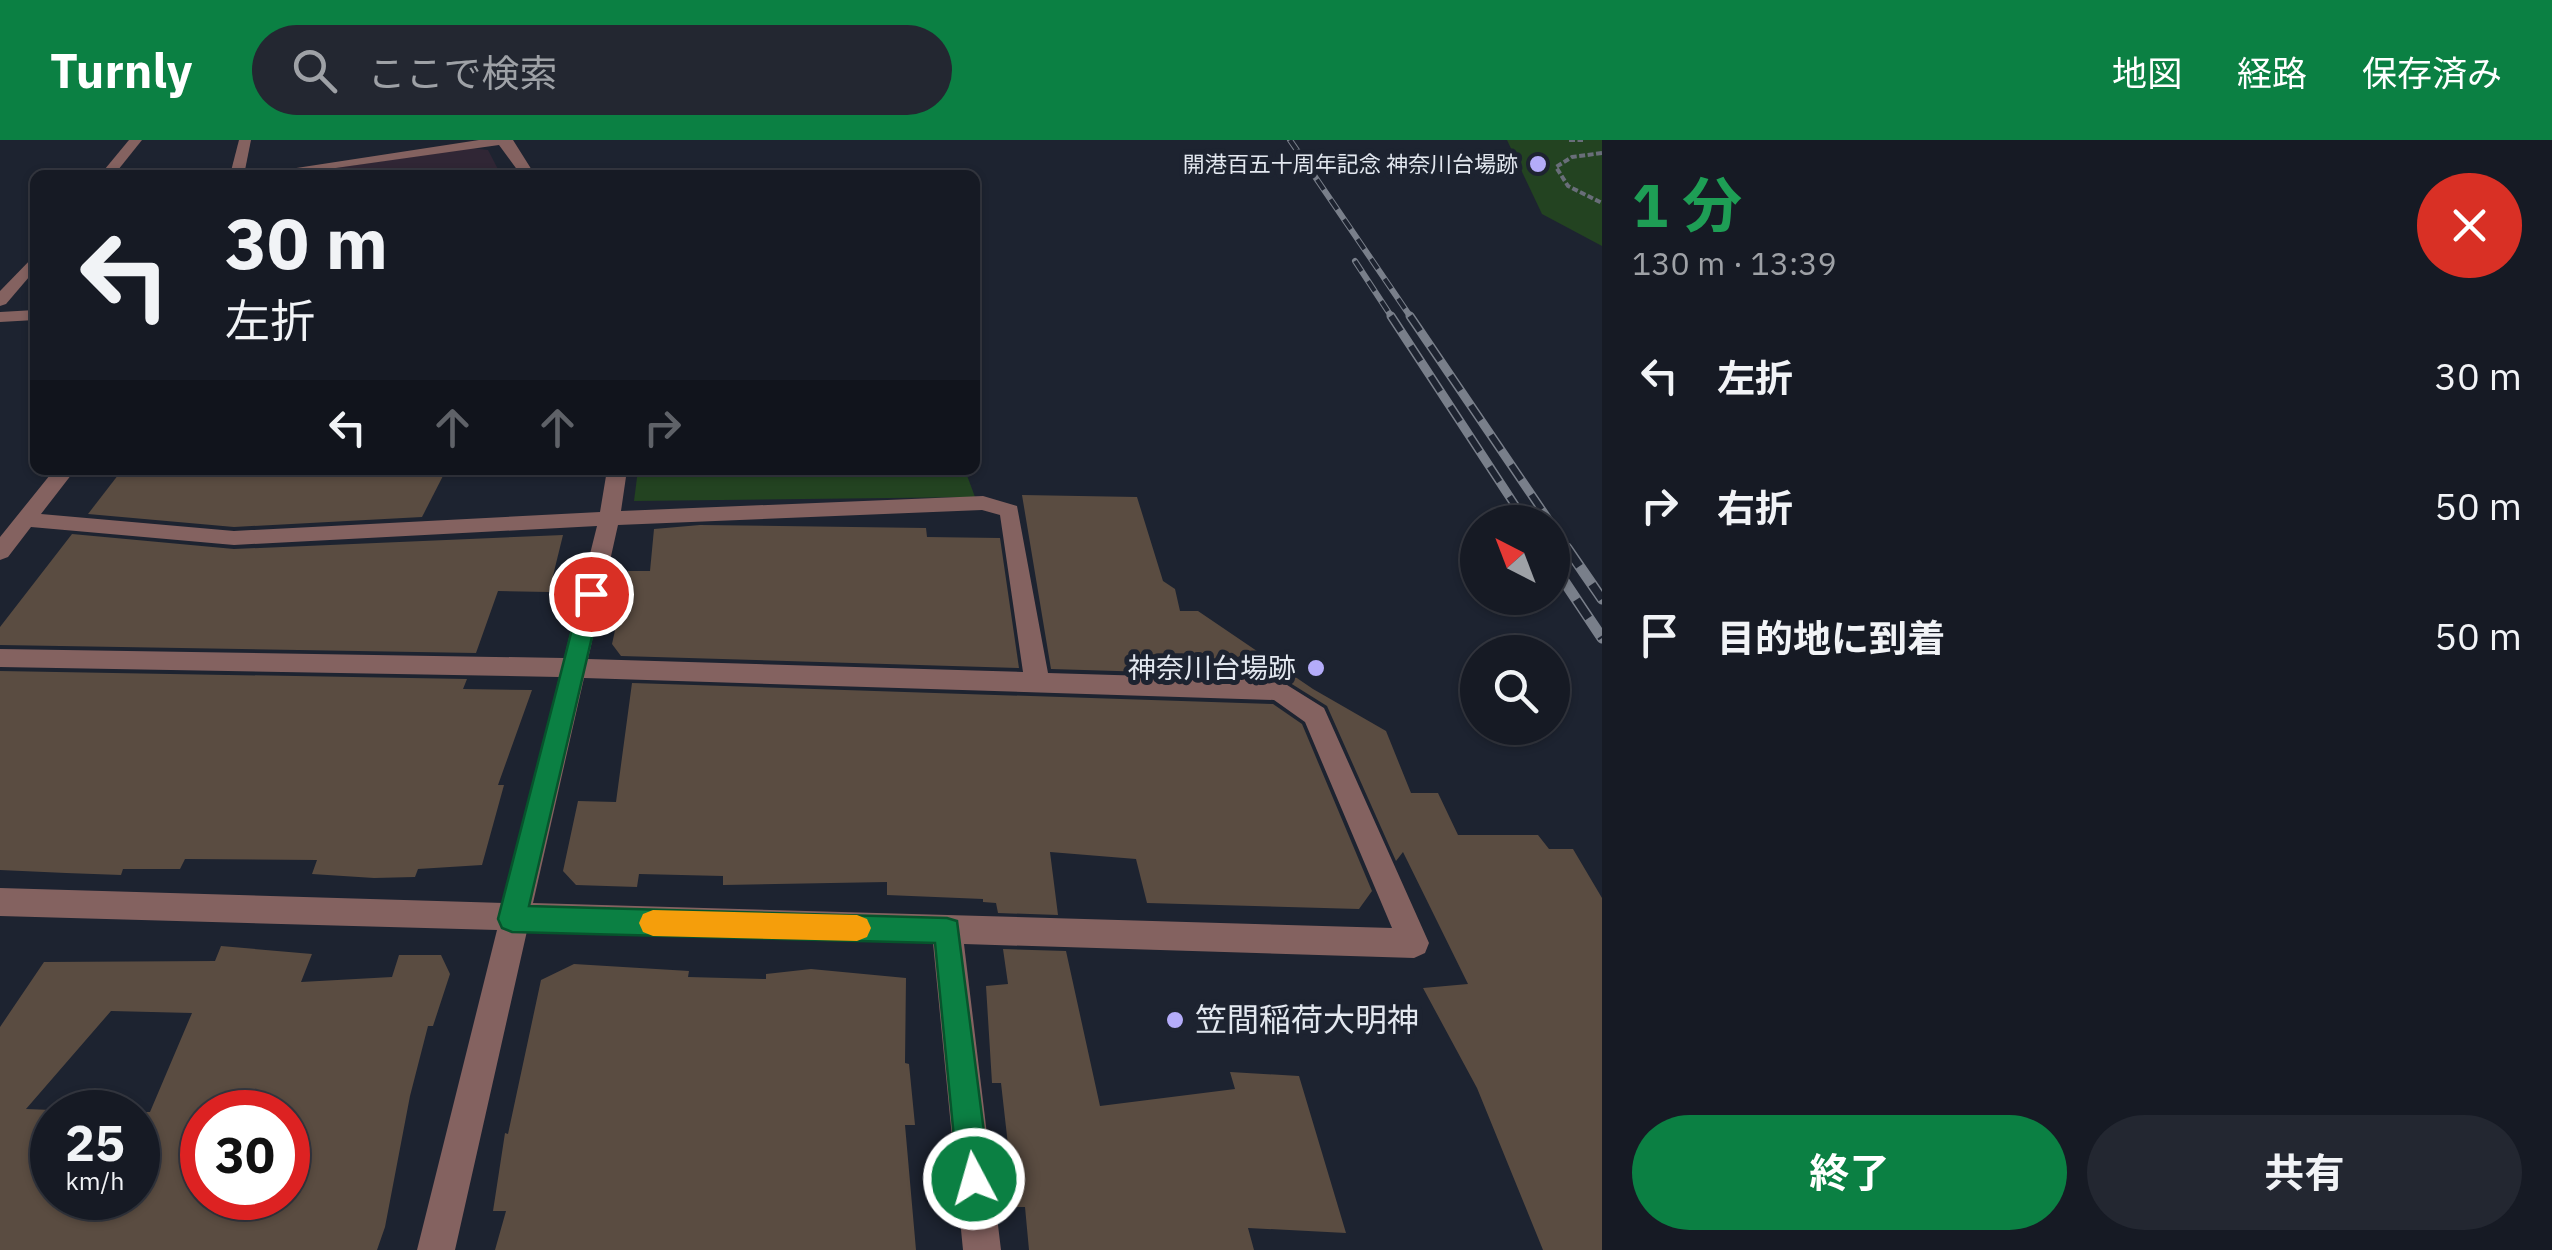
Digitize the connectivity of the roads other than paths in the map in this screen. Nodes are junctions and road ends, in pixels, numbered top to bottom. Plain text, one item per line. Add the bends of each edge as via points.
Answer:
1 (136, 140) edge
2 (244, 140) edge
3 (490, 141) edge
4 (504, 141) edge
5 (111, 170) edge
6 (238, 170) edge
7 (291, 170) edge
8 (524, 170) edge
9 (30, 266) edge
10 (0, 302) edge
11 (30, 314) edge
12 (0, 316) edge
13 (61, 475) edge
14 (616, 475) edge
15 (26, 520) junction
16 (609, 520) junction
17 (0, 552) edge
18 (0, 658) edge
19 (573, 668) junction
20 (1037, 682) junction
21 (0, 902) edge
22 (512, 919) junction
23 (947, 931) junction
24 (436, 1250) edge
25 (982, 1250) edge

1 - 5 street
2 - 6 street
3 - 4 street
3 - 7 street
4 - 8 street
9 - 10 street
11 - 12 street
13 - 15 street
14 - 16 street
15 - 16 street via 234,538
15 - 17 street
16 - 19 street
16 - 20 street via 983,503 1010,512
18 - 19 street
19 - 20 street
19 - 22 street
20 - 23 street via 1279,690 1315,715 1414,943
21 - 22 street
22 - 23 street
22 - 24 street
23 - 25 street

